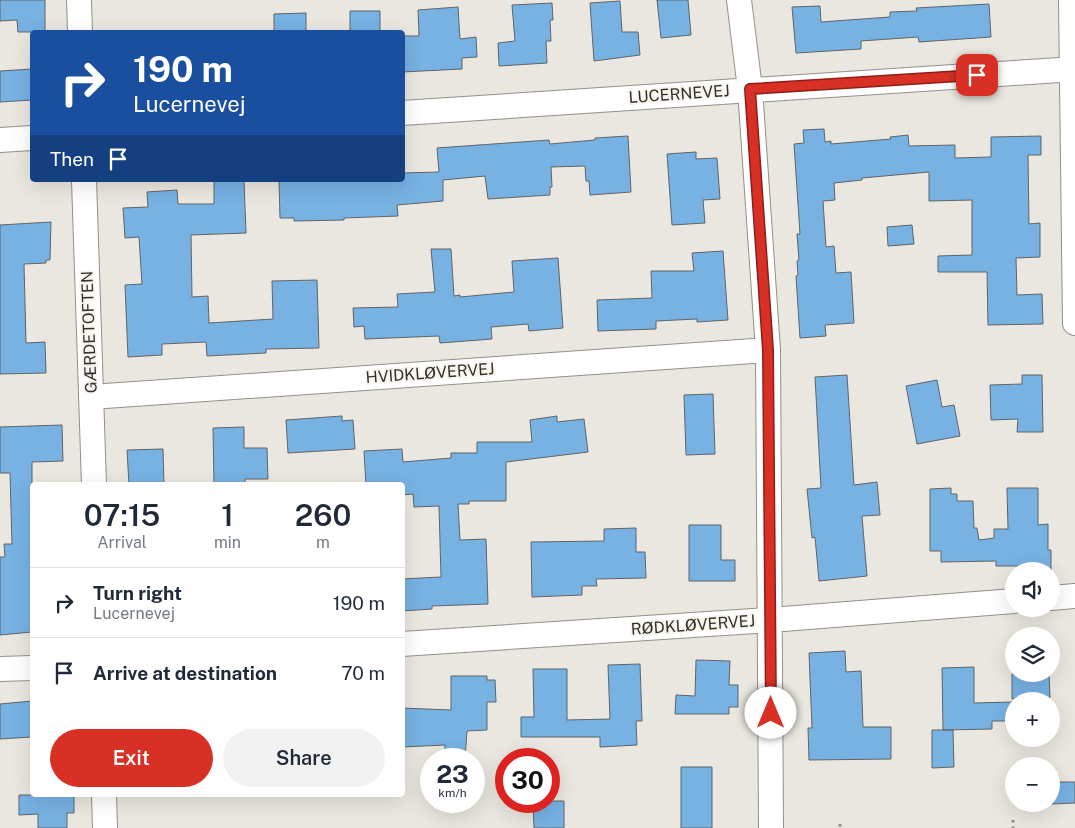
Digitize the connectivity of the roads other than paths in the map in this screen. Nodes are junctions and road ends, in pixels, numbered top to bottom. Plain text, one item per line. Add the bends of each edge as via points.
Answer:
1 (79, 0) edge
2 (739, 0) edge
3 (1070, 0) edge
4 (80, 30) edge
5 (1073, 69) edge
6 (750, 89) junction
7 (405, 113) edge
8 (30, 138) edge
9 (0, 140) edge
10 (84, 182) edge
11 (1075, 323) edge
12 (768, 350) junction
13 (92, 397) junction
14 (94, 482) edge
15 (1075, 596) edge
16 (1060, 597) edge
17 (1005, 602) edge
18 (770, 620) junction
19 (405, 644) edge
20 (30, 668) edge
21 (0, 670) edge
22 (104, 797) edge
23 (105, 828) edge
24 (771, 828) edge

1 - 4 street
2 - 6 street
3 - 5 street
5 - 6 street, LUCERNEVEJ
5 - 11 street
6 - 7 street, LUCERNEVEJ
6 - 12 street
8 - 9 street
10 - 13 street, GÆRDETOFTEN
12 - 13 street, HVIDKLØVERVEJ
12 - 18 street
13 - 14 street, GÆRDETOFTEN
15 - 16 street
17 - 18 street, RØDKLØVERVEJ
18 - 19 street, RØDKLØVERVEJ
18 - 24 street
20 - 21 street
22 - 23 street

